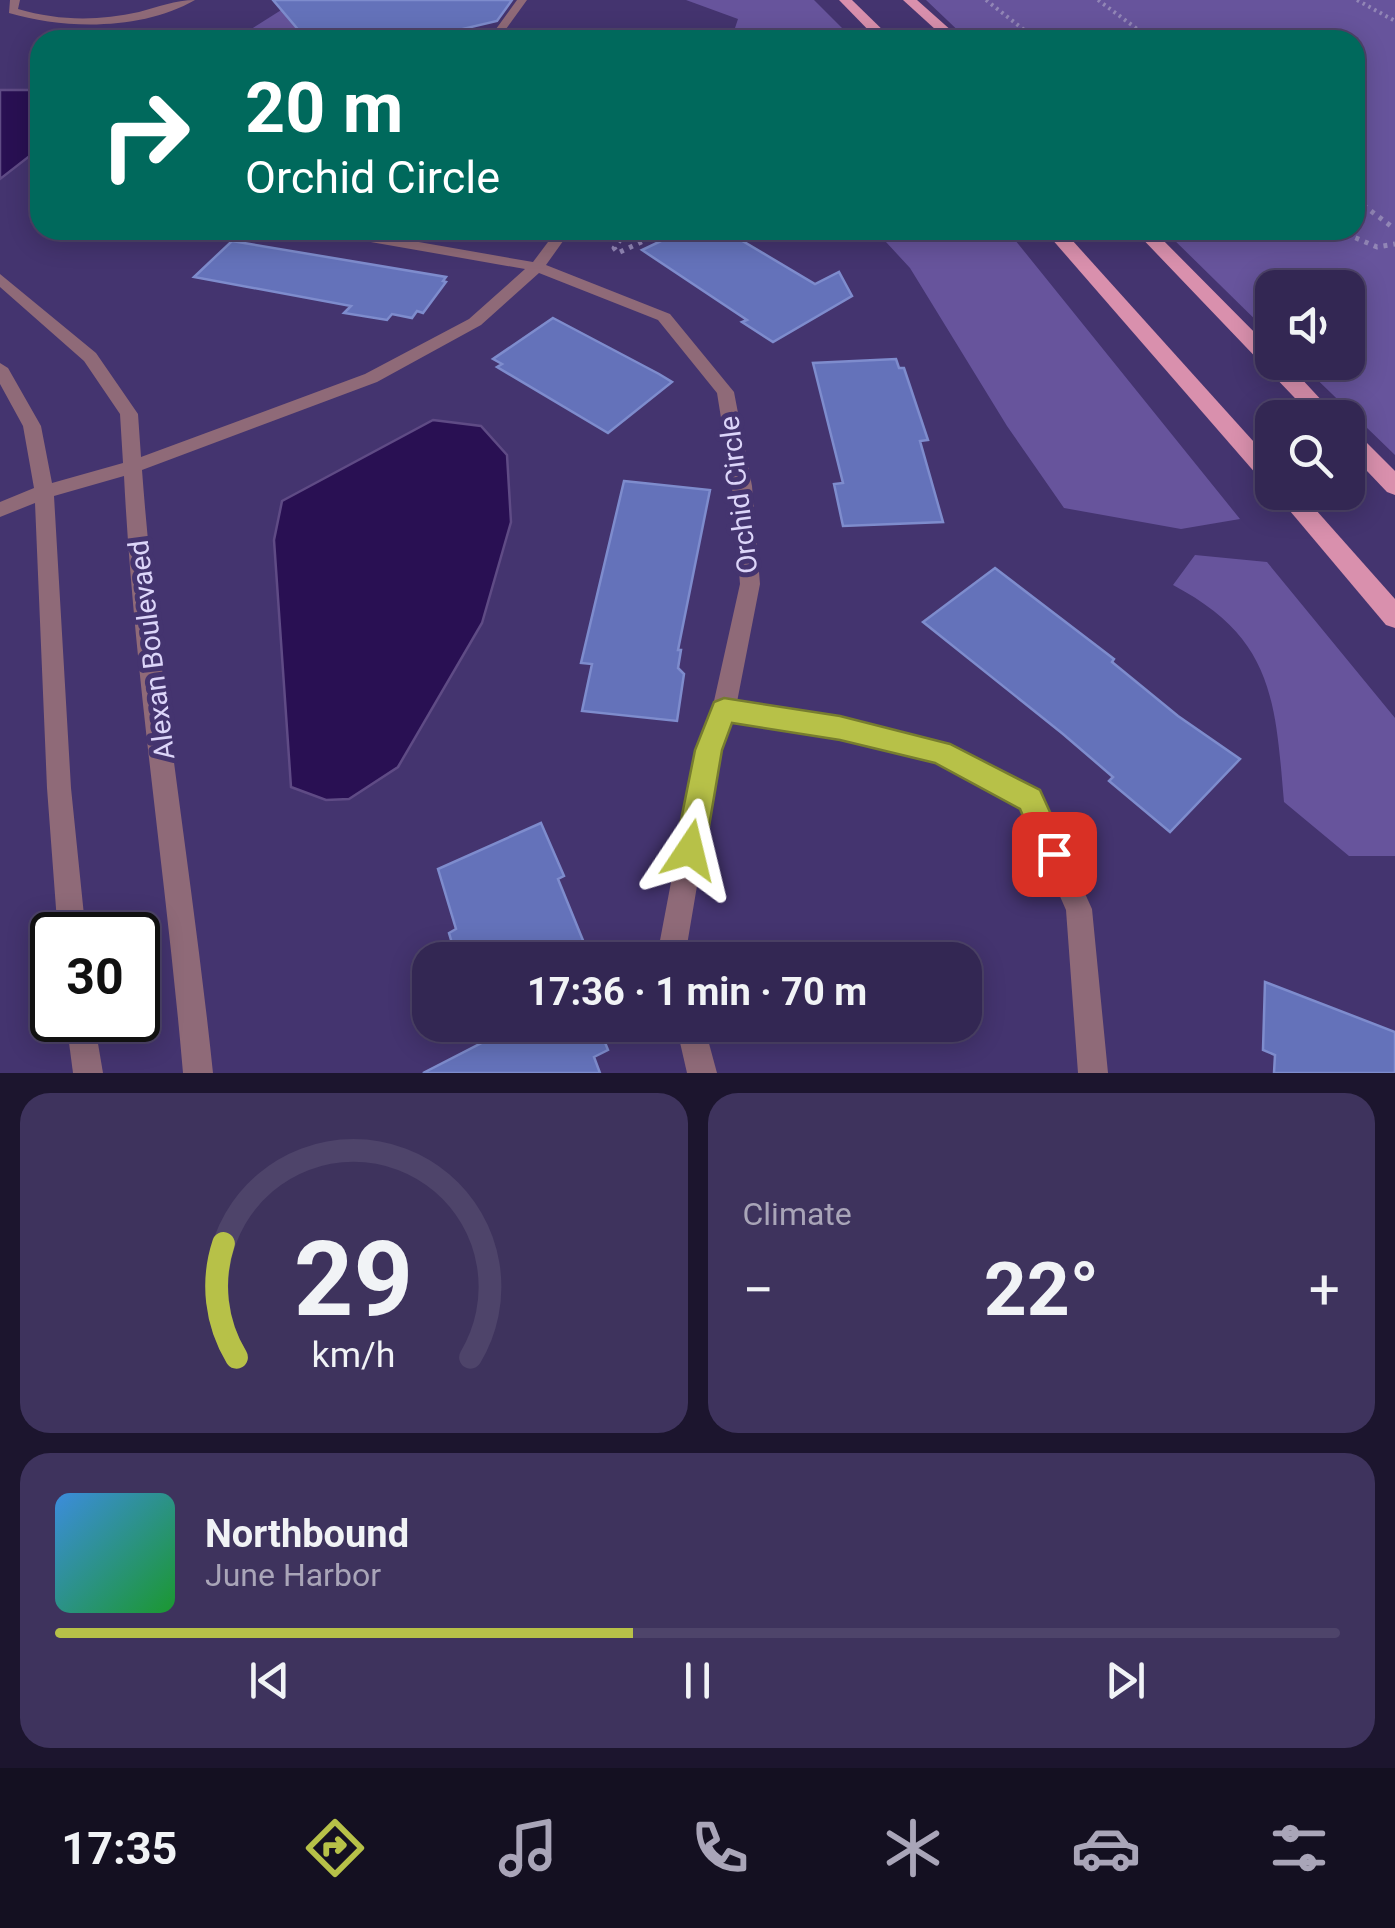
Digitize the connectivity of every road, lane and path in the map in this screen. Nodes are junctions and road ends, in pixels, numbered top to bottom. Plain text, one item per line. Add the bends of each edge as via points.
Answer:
1 (15, 0) edge
2 (190, 0) edge
3 (522, 0) edge
4 (845, 0) edge
5 (910, 0) edge
6 (986, 0) edge
7 (1098, 0) edge
8 (1357, 0) edge
9 (1395, 20) edge
10 (502, 30) edge
11 (876, 30) edge
12 (943, 30) edge
13 (1024, 30) edge
14 (1138, 30) edge
15 (1365, 206) edge
16 (1395, 229) edge
17 (382, 240) edge
18 (556, 240) edge
19 (620, 240) edge
20 (645, 240) edge
21 (1062, 240) edge
22 (1153, 240) edge
23 (1362, 240) edge
24 (1395, 244) edge
25 (536, 267) junction
26 (0, 279) edge
27 (1255, 344) edge
28 (0, 368) edge
29 (1291, 380) edge
30 (1310, 400) edge
31 (1365, 455) edge
32 (1255, 458) edge
33 (132, 467) junction
34 (1395, 486) edge
35 (44, 492) junction
36 (0, 510) edge
37 (1302, 510) edge
38 (1395, 617) edge
39 (724, 710) junction
40 (70, 912) edge
41 (674, 942) edge
42 (83, 1042) edge
43 (694, 1042) edge
44 (88, 1073) edge
45 (198, 1073) edge
46 (702, 1073) edge
47 (1093, 1073) edge

1 - 2 street via 13,12 46,23 92,24
3 - 10 street
4 - 11 main road
5 - 12 main road
6 - 13 path
7 - 14 path
8 - 9 path
15 - 16 path
17 - 25 street, Orchid Circle
18 - 25 street
19 - 20 path via 618,253
21 - 32 main road
22 - 27 main road
23 - 24 path
25 - 33 street via 474,322 372,378
25 - 39 street, Orchid Circle via 664,317 725,392 750,584
26 - 33 street, Alexan Boulevaed via 90,358 129,414
28 - 35 street via 32,426
29 - 30 main road
31 - 34 main road
33 - 35 street
33 - 45 street, Alexan Boulevaed
35 - 36 street
35 - 40 street
37 - 38 main road
39 - 41 street, Orchid Circle via 708,750
39 - 47 street via 941,752 1030,800 1079,909
42 - 44 street
43 - 46 street

